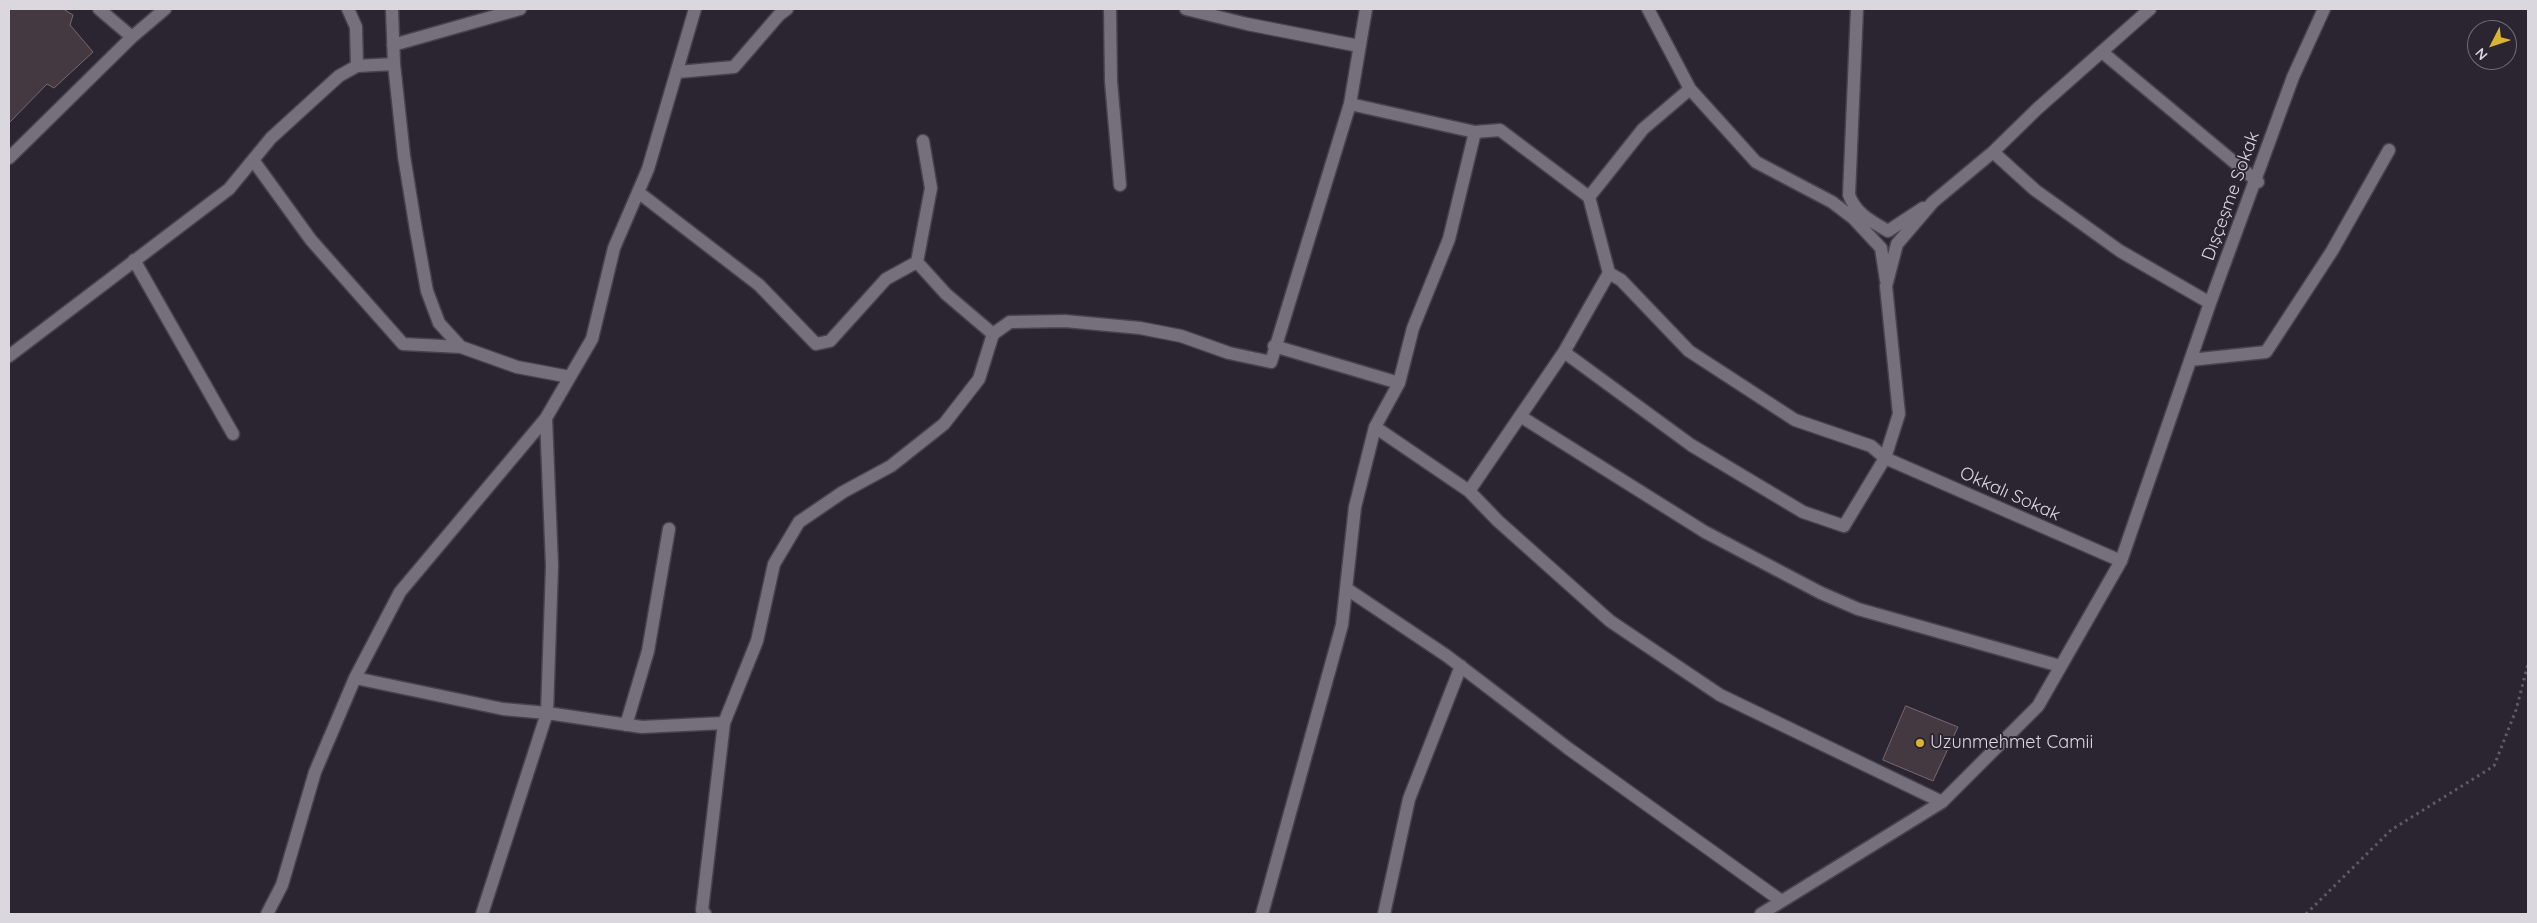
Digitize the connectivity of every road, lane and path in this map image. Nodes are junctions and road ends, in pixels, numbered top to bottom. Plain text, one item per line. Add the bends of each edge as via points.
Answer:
1 (99, 9) edge
2 (165, 9) edge
3 (348, 9) edge
4 (392, 9) edge
5 (520, 9) edge
6 (695, 9) edge
7 (787, 9) edge
8 (1110, 9) edge
9 (1186, 9) edge
10 (1366, 9) edge
11 (1648, 9) edge
12 (1857, 9) edge
13 (2150, 9) edge
14 (2324, 9) edge
15 (132, 37) junction
16 (393, 45) junction
17 (1360, 46) junction
18 (2102, 52) junction
19 (394, 64) junction
20 (357, 66) junction
21 (678, 72) junction
22 (1690, 89) junction
23 (1350, 104) junction
24 (1475, 132) junction
25 (923, 141) dead end
26 (2389, 150) dead end
27 (1993, 152) junction
28 (9, 158) edge
29 (253, 160) junction
30 (2257, 181) junction
31 (1120, 185) dead end
32 (638, 192) junction
33 (1849, 195) junction
34 (1589, 196) junction
35 (1832, 202) junction
36 (1933, 202) junction
37 (1888, 231) junction
38 (1897, 244) junction
39 (1881, 248) junction
40 (134, 260) junction
41 (917, 262) junction
42 (1609, 273) junction
43 (1886, 286) junction
44 (2210, 303) junction
45 (993, 334) junction
46 (461, 347) junction
47 (1274, 347) junction
48 (1564, 352) junction
49 (9, 356) edge
50 (2190, 360) junction
51 (570, 376) junction
52 (1399, 383) junction
53 (1520, 416) junction
54 (546, 418) junction
55 (1375, 427) junction
56 (233, 434) dead end
57 (1885, 458) junction
58 (1469, 491) junction
59 (669, 529) dead end
60 (2121, 561) junction
61 (1347, 590) junction
62 (2528, 664) edge
63 (1461, 666) junction
64 (2060, 666) junction
65 (355, 678) junction
66 (547, 713) junction
67 (724, 723) junction
68 (626, 724) junction
69 (1942, 802) junction
70 (1780, 900) junction
71 (267, 914) edge
72 (482, 914) edge
73 (705, 914) edge
74 (1262, 914) edge
75 (1384, 914) edge
76 (1761, 914) edge
77 (2306, 914) edge

1 - 15 street
2 - 15 street
3 - 20 street via 356,27
4 - 16 street
5 - 16 street
6 - 21 street
7 - 21 street via 778,14 734,67
8 - 31 street via 1111,81
9 - 17 street
10 - 17 street
11 - 22 street
12 - 33 street
13 - 18 street
14 - 30 street, Dışçeşme Sokak via 2293,77
15 - 28 street
16 - 19 street
17 - 23 street
18 - 27 street
18 - 30 street
19 - 20 street
19 - 46 street via 404,156 427,290 439,324
20 - 29 street via 339,76 271,138
21 - 32 street
22 - 34 street via 1643,129
22 - 35 street via 1756,162
23 - 24 street
23 - 47 street
24 - 34 street via 1500,130
24 - 52 street via 1449,239 1413,328
25 - 41 street via 931,188
26 - 50 street via 2332,251 2266,352
27 - 36 street
27 - 44 street via 2035,190 2120,251
29 - 40 street via 229,189
29 - 46 street via 311,240 403,344
30 - 44 street, Dışçeşme Sokak
32 - 41 street via 759,285 816,344 830,341 886,279
32 - 51 street via 614,248 592,339
33 - 35 street via 1846,204
33 - 37 street via 1852,205 1860,213
34 - 42 street
35 - 39 street via 1853,218
36 - 37 street
36 - 38 street
37 - 38 street via 1896,235
37 - 39 street via 1878,238
38 - 39 street via 1890,250
38 - 43 street
39 - 43 street
40 - 49 street
40 - 56 street
41 - 45 street via 946,294
42 - 48 street
42 - 57 street, Okkalı Sokak via 1621,280 1689,351 1795,420 1871,446
43 - 57 street via 1899,414
44 - 50 street, Dışçeşme Sokak
45 - 47 street via 1010,322 1065,321 1140,328 1181,336 1229,353 1271,362
45 - 67 street via 979,379 944,424 891,466 843,492 799,522 774,564 757,642
46 - 51 street via 516,368
47 - 52 street
48 - 53 street
48 - 57 street via 1691,445 1803,512 1844,526
50 - 60 street, Dışçeşme Sokak
51 - 54 street
52 - 55 street
53 - 58 street
53 - 64 street via 1705,532 1821,593 1858,608
54 - 65 street via 400,592
54 - 66 street via 552,566
55 - 58 street
55 - 61 street via 1354,507
57 - 60 street, Okkalı Sokak
58 - 69 street via 1610,621 1720,695
59 - 68 street via 648,651
60 - 64 street, Dışçeşme Sokak
61 - 63 street
61 - 74 street via 1342,625
62 - 77 path via 2516,710 2494,766 2391,830
63 - 70 street via 1577,755
63 - 75 street via 1409,798
64 - 69 street, Dışçeşme Sokak via 2038,706
65 - 66 street via 503,709
65 - 71 street via 315,772 282,885
66 - 68 street
66 - 72 street
67 - 68 street via 642,727
67 - 73 street via 702,910
69 - 70 street, Dışçeşme Sokak
70 - 76 street, Dışçeşme Sokak

